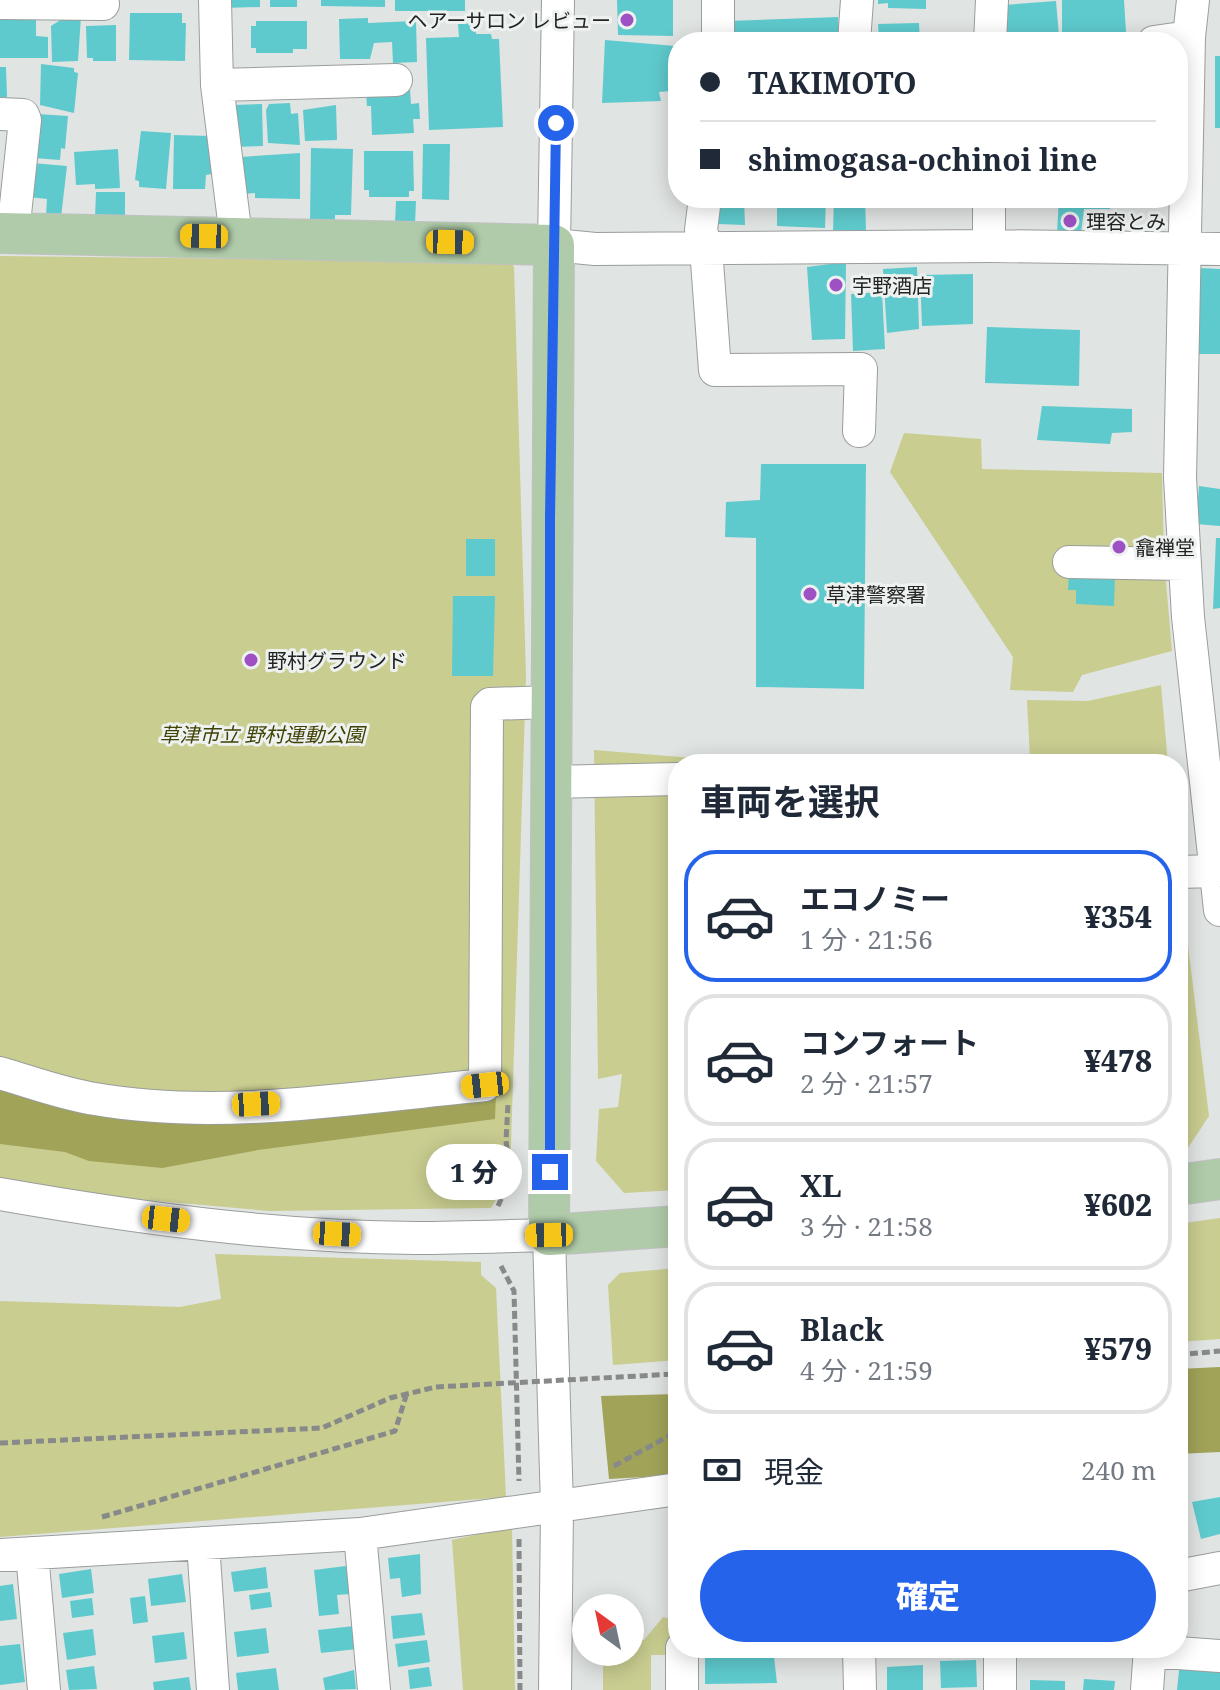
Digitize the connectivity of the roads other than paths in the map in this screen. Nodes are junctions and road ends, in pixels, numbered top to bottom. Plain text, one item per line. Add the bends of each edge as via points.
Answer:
1 (215, 0) edge
2 (558, 0) edge
3 (718, 0) edge
4 (857, 0) edge
5 (992, 0) edge
6 (1193, 0) edge
7 (0, 3) edge
8 (103, 4) dead end
9 (718, 32) edge
10 (855, 32) edge
11 (990, 32) edge
12 (1189, 37) joint
13 (1188, 72) edge
14 (396, 80) dead end
15 (217, 85) junction
16 (0, 114) edge
17 (704, 208) edge
18 (989, 208) edge
19 (1184, 208) edge
20 (6, 233) edge
21 (236, 237) junction
22 (554, 245) junction
23 (989, 246) junction
24 (706, 248) junction
25 (1220, 249) edge
26 (1183, 250) junction
27 (859, 431) dead end
28 (1069, 562) dead end
29 (1184, 564) junction
30 (1208, 680) edge
31 (551, 702) junction
32 (1214, 772) edge
33 (668, 779) edge
34 (551, 782) junction
35 (1216, 871) junction
36 (1188, 872) edge
37 (1220, 910) edge
38 (0, 1073) edge
39 (1220, 1179) edge
40 (1188, 1184) edge
41 (0, 1194) edge
42 (668, 1227) edge
43 (549, 1235) junction
44 (668, 1490) edge
45 (557, 1507) junction
46 (360, 1534) junction
47 (203, 1543) junction
48 (32, 1553) junction
49 (0, 1555) edge
50 (1220, 1568) edge
51 (1188, 1574) edge
52 (1188, 1653) edge
53 (1220, 1656) edge
54 (682, 1658) edge
55 (859, 1658) edge
56 (1000, 1658) edge
57 (1149, 1658) edge
58 (44, 1690) edge
59 (213, 1690) edge
60 (374, 1690) edge
61 (555, 1690) edge
62 (682, 1690) edge
63 (860, 1690) edge
64 (1000, 1690) edge
65 (1147, 1690) edge

1 - 15 street
2 - 22 street
3 - 9 street
4 - 10 street
5 - 11 street
6 - 12 street
7 - 8 street
12 - 13 street
14 - 15 street
15 - 21 street
16 - 20 street via 23,115 25,120
17 - 24 street
18 - 23 street
19 - 26 street
20 - 21 main road
21 - 22 main road
22 - 24 street
22 - 31 main road
23 - 24 street
23 - 26 street
24 - 27 street via 715,370 861,369
25 - 26 street
26 - 29 street
28 - 29 street
29 - 30 street
30 - 32 street
31 - 34 main road
31 - 38 street via 487,707 485,1085 245,1105 146,1105 93,1099
32 - 35 street
33 - 34 street
34 - 43 main road
35 - 36 street
35 - 37 street
39 - 40 main road
41 - 43 street via 107,1213 285,1232 415,1238
42 - 43 main road
43 - 45 street
44 - 45 street
45 - 46 street
45 - 61 street
46 - 47 street
46 - 60 street
47 - 48 street
47 - 59 street
48 - 49 street
48 - 58 street
50 - 51 street
52 - 53 street
54 - 62 street
55 - 63 street
56 - 64 street
57 - 65 street

